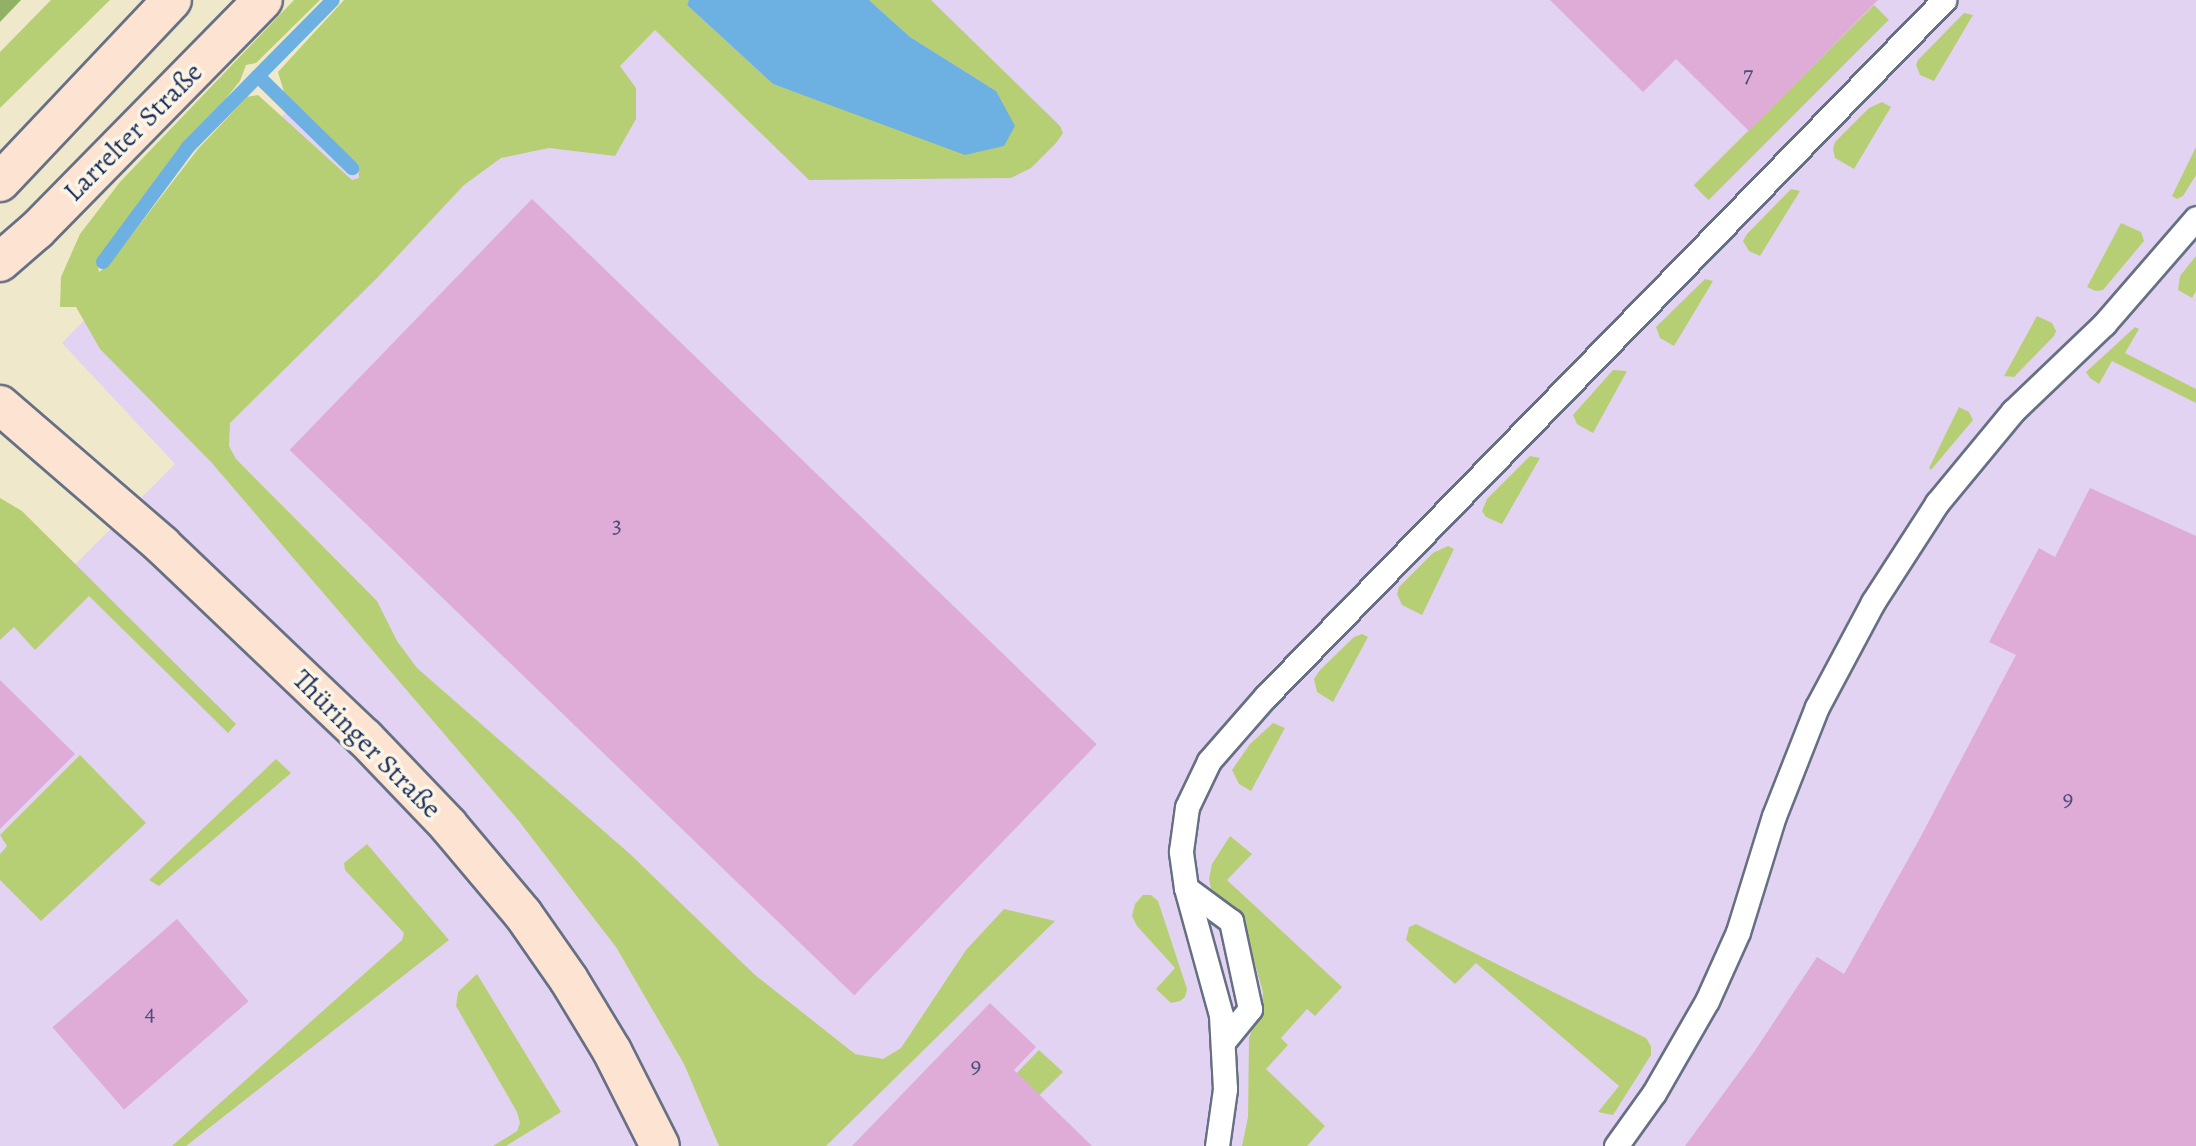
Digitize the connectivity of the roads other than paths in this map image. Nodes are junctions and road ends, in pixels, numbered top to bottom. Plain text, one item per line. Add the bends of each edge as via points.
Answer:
1 (172, 0) edge
2 (263, 0) edge
3 (1944, 0) edge
4 (0, 182) edge
5 (2196, 218) edge
6 (0, 262) edge
7 (0, 405) edge
8 (1186, 888) junction
9 (1224, 1041) junction
10 (660, 1146) edge
11 (1217, 1146) edge
12 (1616, 1146) edge

1 - 4 street
2 - 6 street, Larrelter Straße
3 - 8 lane via 1284,677 1209,761 1195,785 1182,829
5 - 12 lane via 2104,324 2013,411 1937,503 1873,602 1817,707 1774,816 1738,932 1707,1001 1654,1093
7 - 10 street, Thüringer Straße via 162,545 365,738 448,825 523,914 569,981 612,1051
8 - 9 lane via 1214,984
8 - 9 lane via 1231,921 1250,1009
9 - 11 lane via 1225,1089

